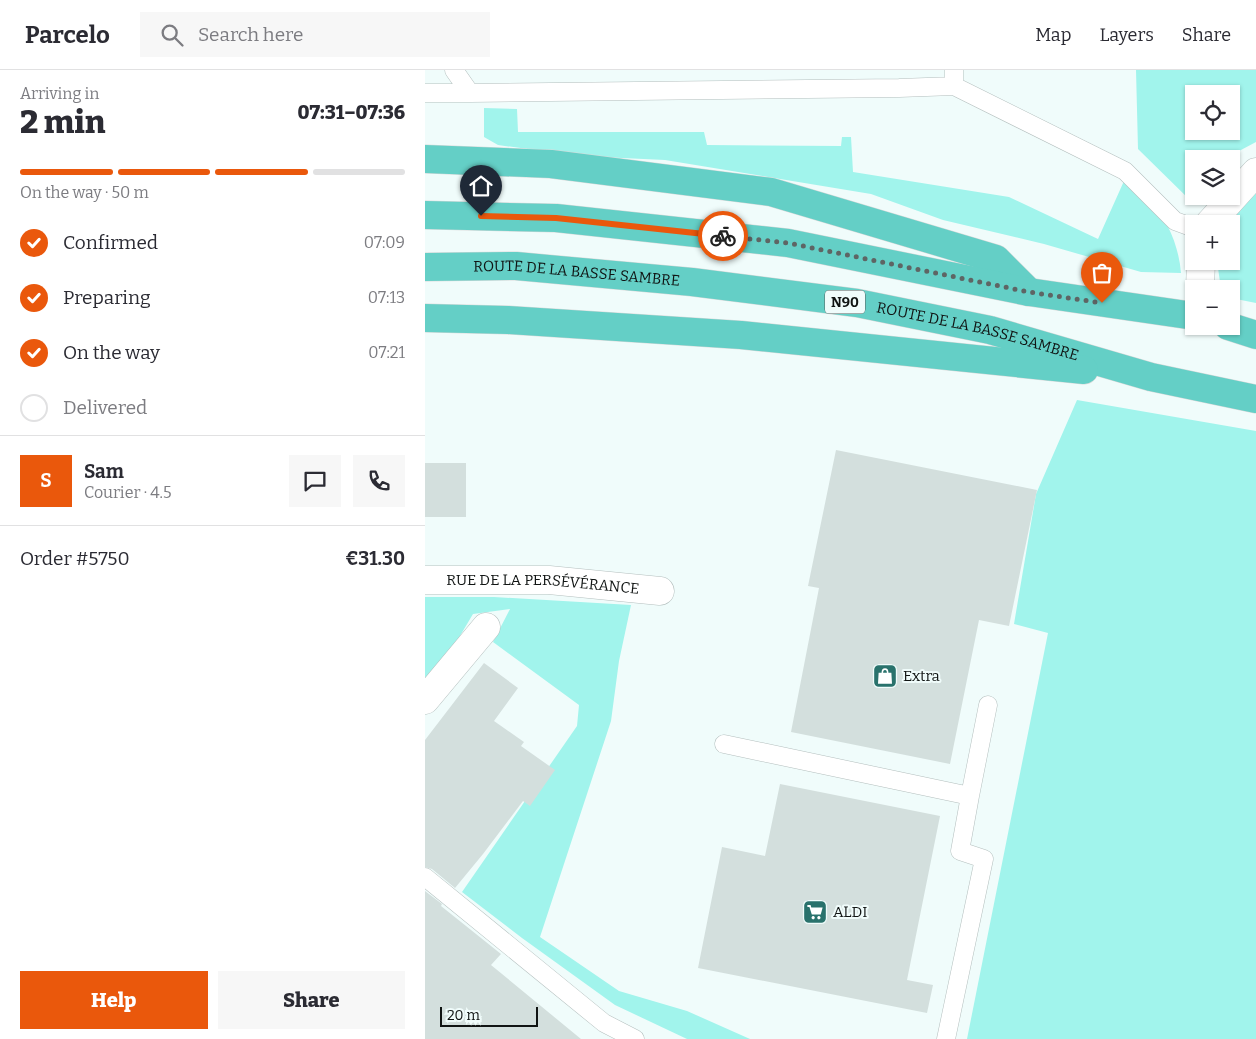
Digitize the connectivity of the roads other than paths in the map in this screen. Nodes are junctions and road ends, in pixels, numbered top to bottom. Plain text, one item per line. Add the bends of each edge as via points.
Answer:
1 (455, 70) edge
2 (954, 78) edge
3 (425, 93) edge
4 (470, 93) junction
5 (425, 159) edge
6 (1256, 172) edge
7 (425, 215) edge
8 (1217, 215) edge
9 (1185, 225) edge
10 (425, 268) edge
11 (1029, 292) junction
12 (1185, 315) edge
13 (425, 318) edge
14 (1240, 330) edge
15 (1256, 335) edge
16 (1151, 377) junction
17 (1256, 399) edge
18 (425, 580) edge
19 (660, 591) dead end
20 (485, 627) dead end
21 (425, 700) edge
22 (988, 705) dead end
23 (724, 744) dead end
24 (970, 796) junction
25 (425, 877) edge
26 (635, 1039) edge
27 (946, 1039) edge

1 - 4 lane
2 - 4 lane via 899,88
2 - 9 lane via 1125,171 1175,221
3 - 4 lane
5 - 11 highway via 551,164 771,192 996,259
6 - 8 street
7 - 11 highway via 556,218 788,243
10 - 16 highway, ROUTE DE LA BASSE SAMBRE / N90 via 516,266 692,282 857,303 990,330
11 - 12 highway
13 - 16 highway via 741,335
14 - 15 highway
16 - 17 highway, ROUTE DE LA BASSE SAMBRE / N90
18 - 19 street, RUE DE LA PERSÉVÉRANCE via 549,580
20 - 21 street
22 - 24 lane
23 - 24 lane
24 - 27 lane via 960,851 984,859
25 - 26 lane via 604,1023

